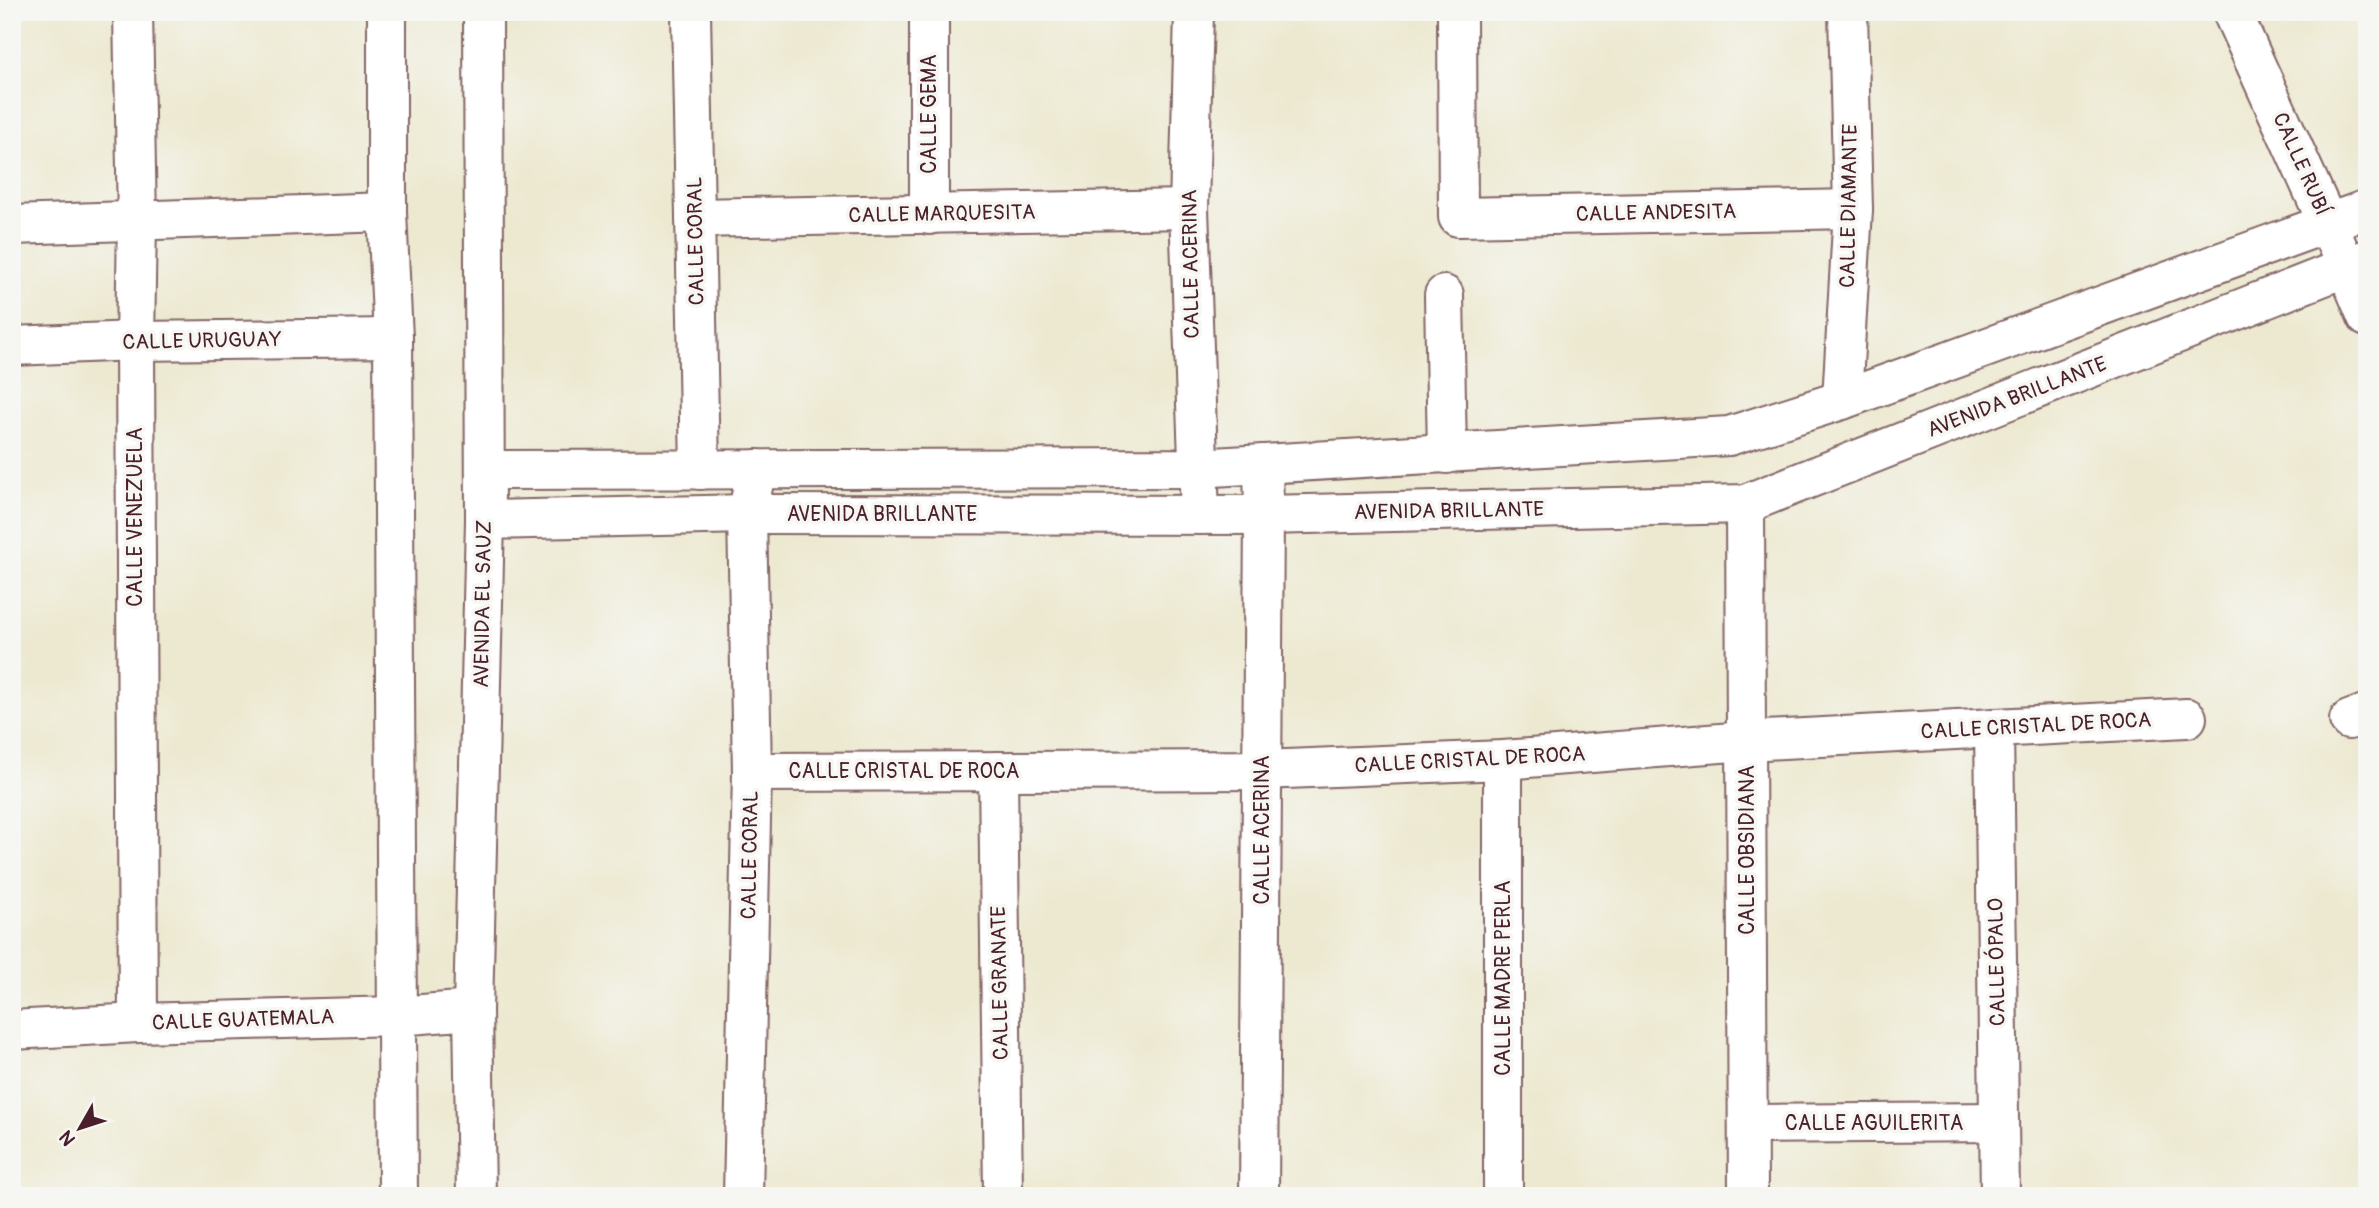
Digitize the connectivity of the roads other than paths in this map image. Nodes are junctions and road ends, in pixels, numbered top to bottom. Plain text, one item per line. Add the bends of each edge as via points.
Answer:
1 (133, 12) edge
2 (387, 12) edge
3 (484, 12) edge
4 (691, 12) edge
5 (929, 12) edge
6 (1194, 12) edge
7 (1457, 12) edge
8 (1848, 12) edge
9 (2232, 12) edge
10 (1189, 209) junction
11 (1853, 209) junction
12 (2367, 209) edge
13 (387, 212) junction
14 (929, 215) junction
15 (695, 218) junction
16 (137, 220) junction
17 (2328, 224) junction
18 (12, 225) edge
19 (2357, 263) edge
20 (1444, 295) dead end
21 (2367, 317) edge
22 (393, 338) junction
23 (135, 341) junction
24 (12, 346) edge
25 (1842, 400) junction
26 (1447, 454) junction
27 (1263, 464) junction
28 (1197, 468) junction
29 (757, 469) junction
30 (485, 470) junction
31 (700, 470) junction
32 (1745, 504) junction
33 (747, 514) junction
34 (1200, 515) junction
35 (1264, 515) junction
36 (485, 520) junction
37 (2187, 718) dead end
38 (1994, 728) junction
39 (1746, 741) junction
40 (1503, 760) junction
41 (1262, 770) junction
42 (998, 771) junction
43 (752, 772) junction
44 (473, 1010) junction
45 (397, 1016) junction
46 (138, 1023) junction
47 (12, 1030) edge
48 (1999, 1122) junction
49 (1749, 1124) junction
50 (398, 1196) edge
51 (477, 1196) edge
52 (743, 1196) edge
53 (1003, 1196) edge
54 (1259, 1196) edge
55 (1503, 1196) edge
56 (1748, 1196) edge
57 (2000, 1196) edge

1 - 16 street, CALLE VENEZUELA
2 - 13 street
3 - 30 street, AVENIDA EL SAUZ
4 - 15 street, CALLE CORAL
5 - 14 street, CALLE GEMA
6 - 10 street, CALLE ACERINA
7 - 11 street, CALLE ANDESITA via 1458,217
8 - 11 street, CALLE DIAMANTE
9 - 17 street, CALLE RUBÍ
10 - 14 street, CALLE MARQUESITA
10 - 28 street, CALLE ACERINA
11 - 25 street, CALLE DIAMANTE
12 - 17 street
13 - 16 street
13 - 22 street
14 - 15 street, CALLE MARQUESITA
15 - 31 street, CALLE CORAL
16 - 18 street
16 - 23 street, CALLE VENEZUELA
17 - 19 street, CALLE RUBÍ
17 - 25 street
19 - 21 street, CALLE RUBÍ
19 - 32 street, AVENIDA BRILLANTE
20 - 26 street
22 - 23 street, CALLE URUGUAY
22 - 45 street
23 - 24 street, CALLE URUGUAY
23 - 46 street, CALLE VENEZUELA
25 - 26 street via 1729,436
26 - 27 street
27 - 28 street
27 - 35 street, CALLE ACERINA
28 - 29 street
28 - 34 street, CALLE ACERINA
29 - 31 street
29 - 33 street, CALLE CORAL
30 - 31 street
30 - 36 street, AVENIDA EL SAUZ
32 - 35 street, AVENIDA BRILLANTE
32 - 39 street, CALLE OBSIDIANA
33 - 34 street, AVENIDA BRILLANTE
33 - 36 street, AVENIDA BRILLANTE
33 - 43 street, CALLE CORAL
34 - 35 street, AVENIDA BRILLANTE
35 - 41 street, CALLE ACERINA
36 - 44 street, AVENIDA EL SAUZ
37 - 38 street, CALLE CRISTAL DE ROCA
38 - 39 street, CALLE CRISTAL DE ROCA
38 - 48 street, CALLE ÓPALO
39 - 40 street, CALLE CRISTAL DE ROCA
39 - 49 street, CALLE OBSIDIANA
40 - 41 street, CALLE CRISTAL DE ROCA
40 - 55 street, CALLE MADRE PERLA
41 - 42 street, CALLE CRISTAL DE ROCA
41 - 54 street, CALLE ACERINA
42 - 43 street, CALLE CRISTAL DE ROCA
42 - 53 street, CALLE GRANATE
43 - 52 street, CALLE CORAL
44 - 45 street, CALLE GUATEMALA
44 - 51 street, AVENIDA EL SAUZ
45 - 46 street, CALLE GUATEMALA
45 - 50 street
46 - 47 street, CALLE GUATEMALA
48 - 49 street, CALLE AGUILERITA
48 - 57 street, CALLE ÓPALO
49 - 56 street, CALLE OBSIDIANA

